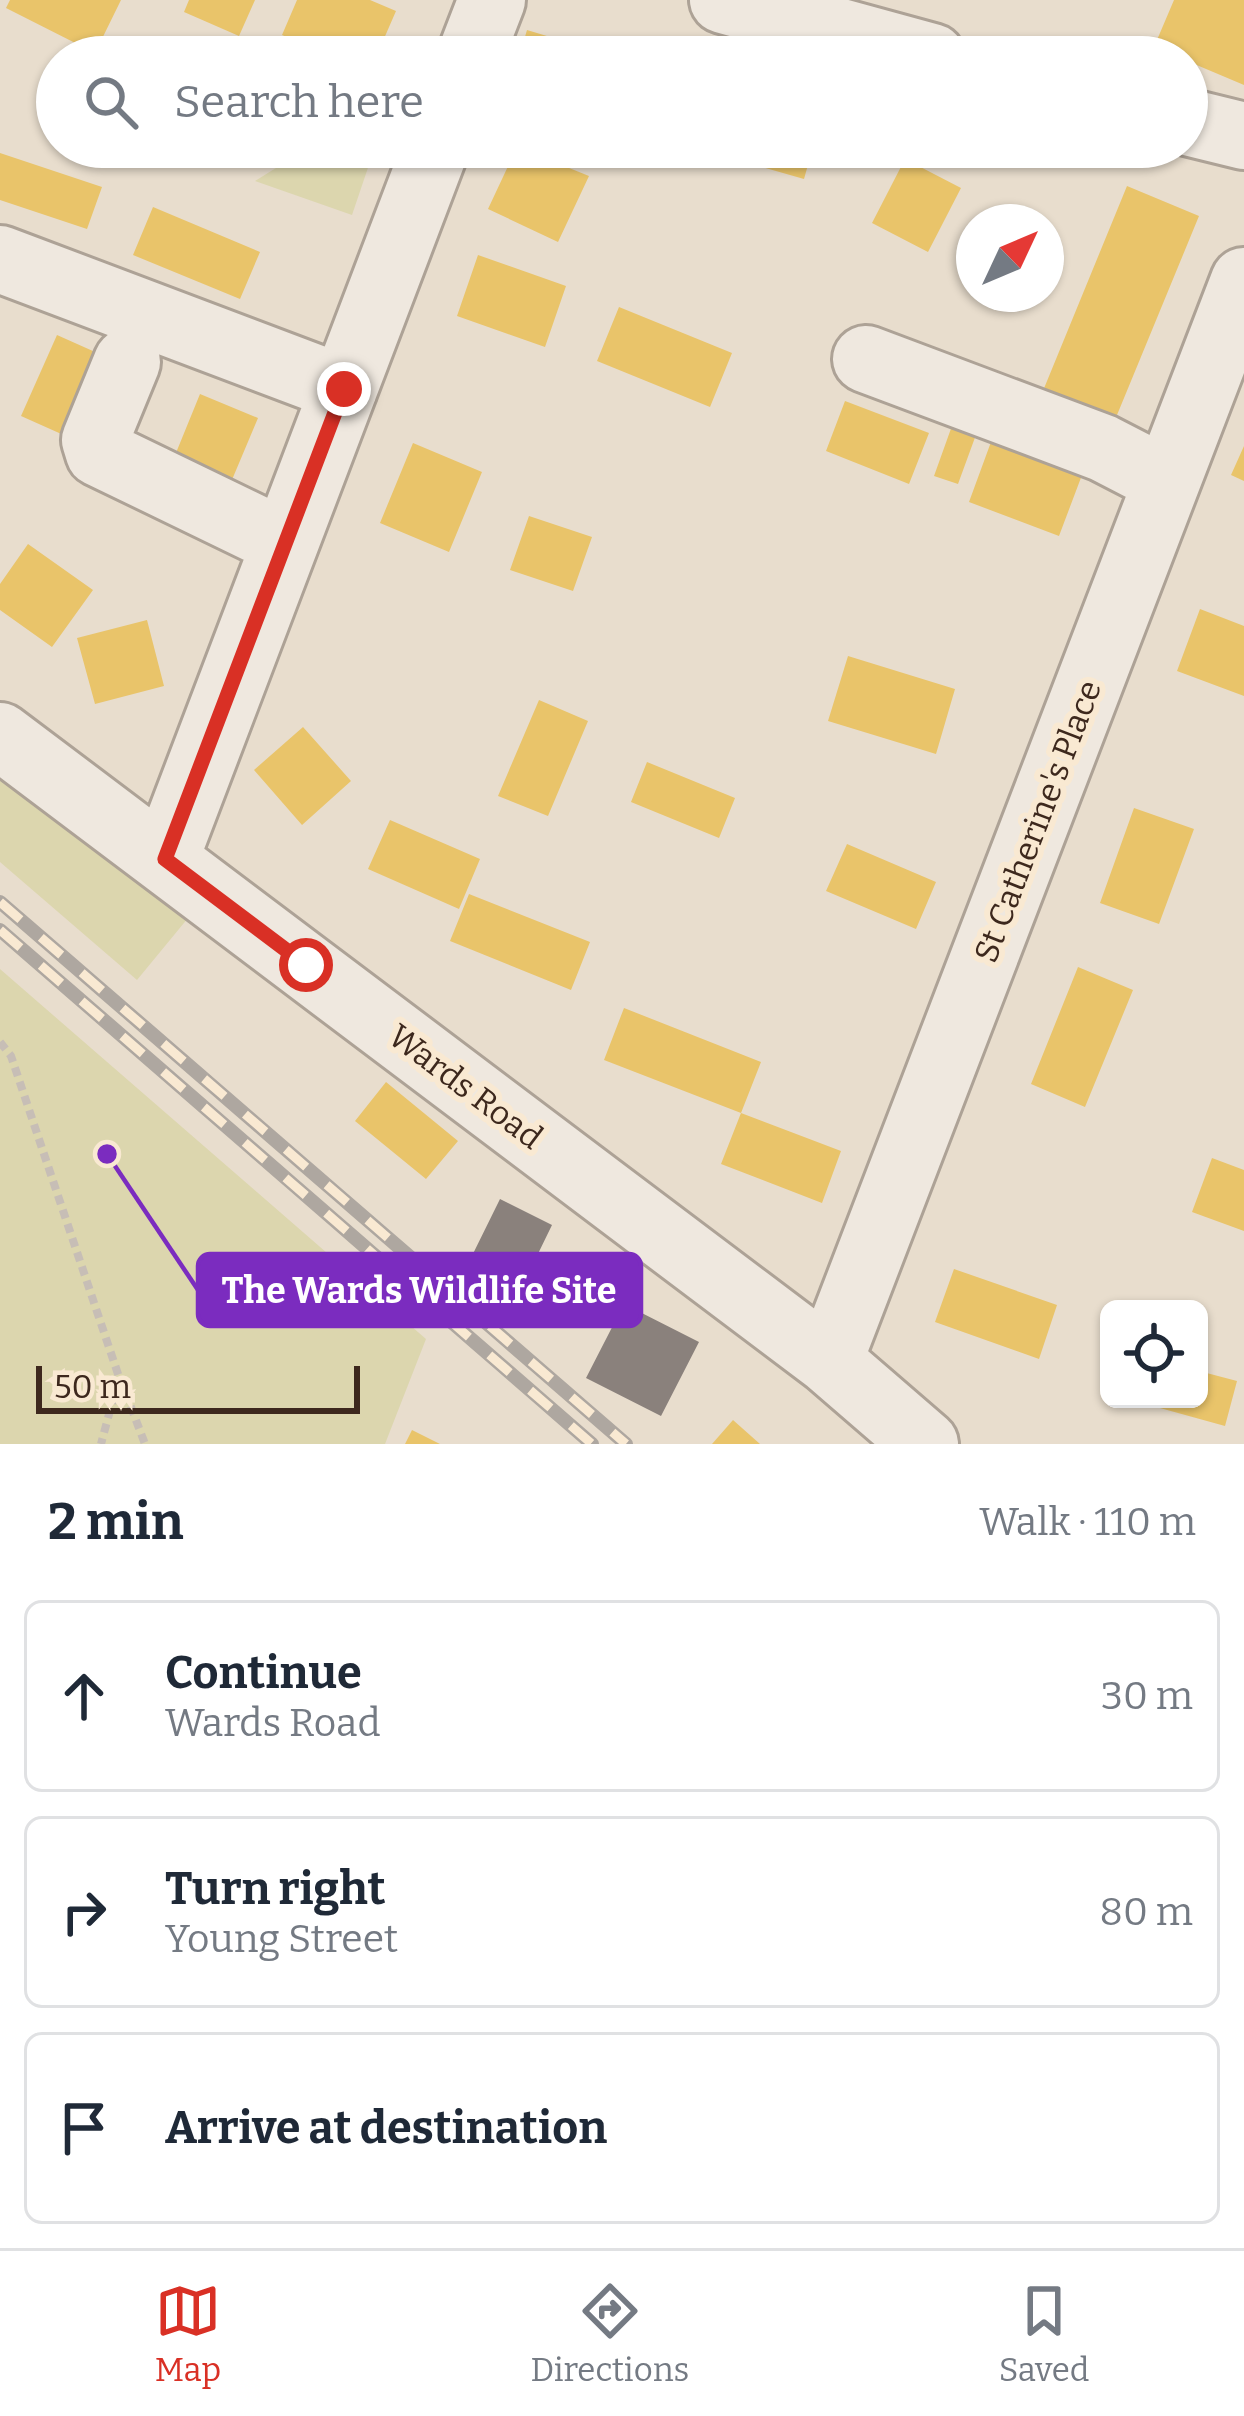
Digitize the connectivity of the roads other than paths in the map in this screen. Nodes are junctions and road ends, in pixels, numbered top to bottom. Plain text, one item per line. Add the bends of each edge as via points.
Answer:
1 (492, 0) edge
2 (723, 0) edge
3 (478, 36) edge
4 (855, 36) edge
5 (1208, 127) edge
6 (1244, 136) edge
7 (428, 168) edge
8 (0, 259) edge
9 (1244, 281) edge
10 (866, 358) dead end
11 (127, 362) dead end
12 (344, 389) junction
13 (1167, 481) junction
14 (285, 543) junction
15 (0, 736) edge
16 (165, 859) junction
17 (829, 1361) junction
18 (925, 1444) edge

1 - 3 street
2 - 4 street
5 - 6 street
7 - 12 street
8 - 12 street
9 - 13 street, St Catherine's Place
10 - 13 street via 1103,448
11 - 14 street via 94,440 99,453
12 - 14 street
13 - 17 street, St Catherine's Place
14 - 16 street
15 - 16 street, Wards Road
16 - 17 street, Wards Road
17 - 18 street, Wards Road

